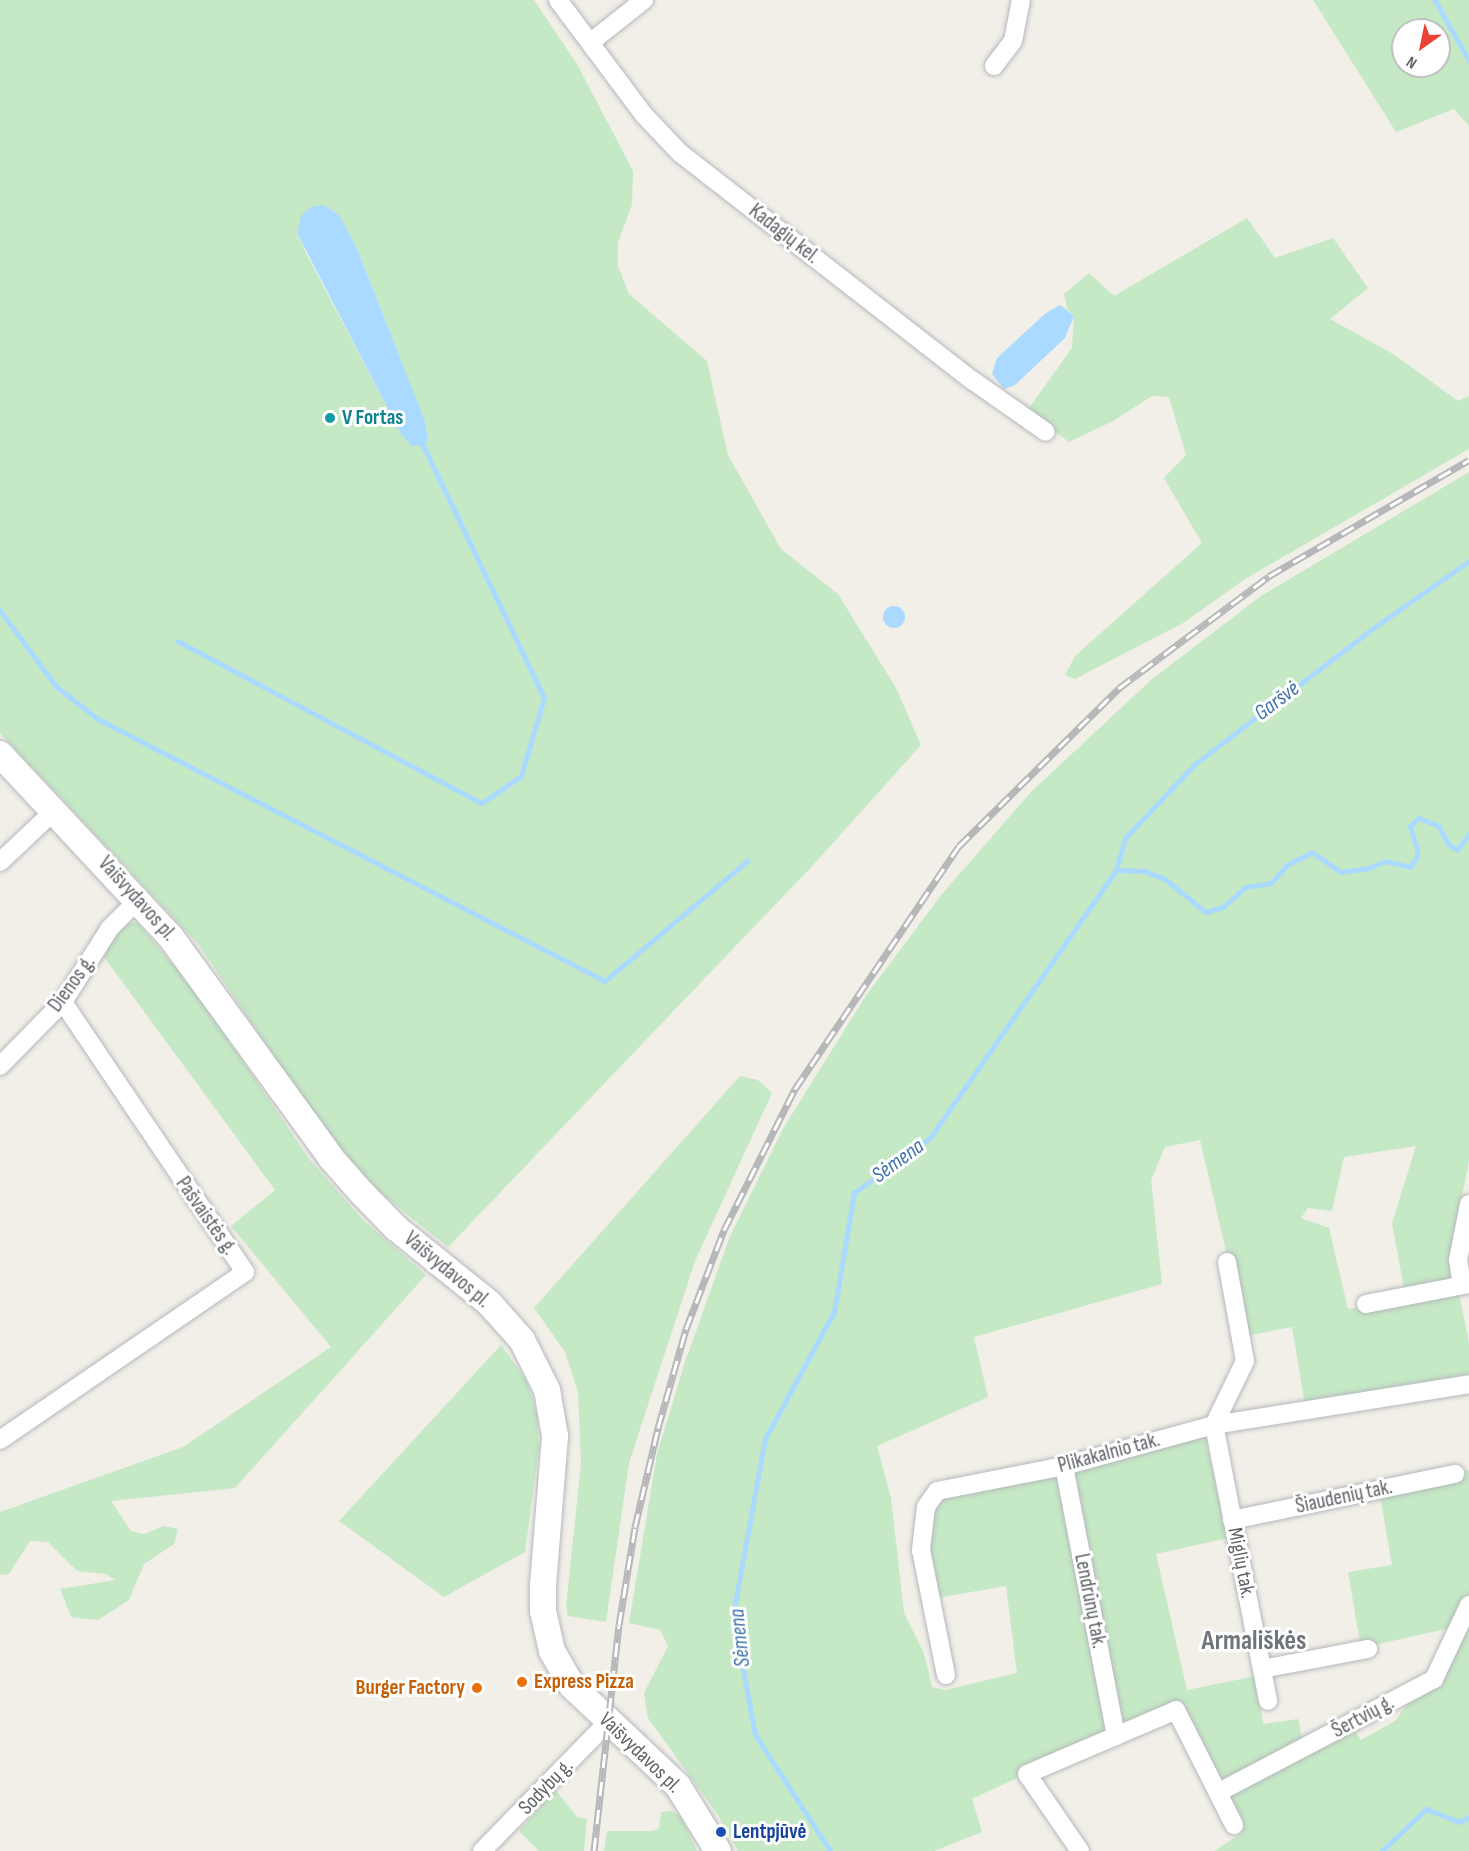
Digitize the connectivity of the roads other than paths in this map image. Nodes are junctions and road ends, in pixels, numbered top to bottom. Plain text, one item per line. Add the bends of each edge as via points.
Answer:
1 (558, 0) edge
2 (644, 0) edge
3 (1021, 0) edge
4 (591, 42) junction
5 (994, 66) dead end
6 (1046, 432) dead end
7 (0, 754) edge
8 (55, 810) junction
9 (0, 862) edge
10 (139, 899) junction
11 (63, 1002) junction
12 (0, 1065) edge
13 (1469, 1204) edge
14 (1227, 1262) dead end
15 (1465, 1284) edge
16 (1366, 1304) dead end
17 (1469, 1384) edge
18 (1214, 1425) junction
19 (0, 1440) edge
20 (1065, 1466) junction
21 (1455, 1474) dead end
22 (1232, 1520) junction
23 (1469, 1605) edge
24 (1368, 1649) dead end
25 (1262, 1669) junction
26 (946, 1675) dead end
27 (1268, 1701) dead end
28 (609, 1722) junction
29 (1116, 1736) junction
30 (1220, 1792) junction
31 (1234, 1824) dead end
32 (482, 1851) edge
33 (718, 1851) edge
34 (1080, 1851) edge

1 - 4 street, Kadagių kel.
2 - 4 street
3 - 5 street via 1013,41
4 - 6 street, Kadagių kel. via 644,115 680,153 962,373
7 - 8 main road, Vaišvydavos pl.
8 - 9 street
8 - 10 main road, Vaišvydavos pl.
10 - 11 street, Dienos g. via 110,928
10 - 28 main road, Vaišvydavos pl. via 208,984 331,1158 396,1227 497,1311 535,1361 547,1390 555,1436 543,1585 547,1633 572,1686
11 - 12 street, Dienos g.
11 - 19 street, Pašvaistės g. via 245,1272
13 - 15 street via 1458,1260
14 - 18 street via 1245,1361
15 - 16 street
17 - 18 street, Plikakalnio tak.
18 - 20 street, Plikakalnio tak.
18 - 22 street, Miglių tak.
20 - 26 street, Plikakalnio tak. via 937,1491 926,1507 921,1550
20 - 29 street, Lendrūnų tak.
21 - 22 street, Šiaudenių tak.
22 - 25 street, Miglių tak.
23 - 30 street, Šertvių g. via 1434,1679
24 - 25 street
25 - 27 street, Miglių tak.
28 - 32 street, Sodybų g.
28 - 33 main road, Vaišvydavos pl. via 678,1786
29 - 30 street via 1176,1710
29 - 34 street via 1027,1774
30 - 31 street

